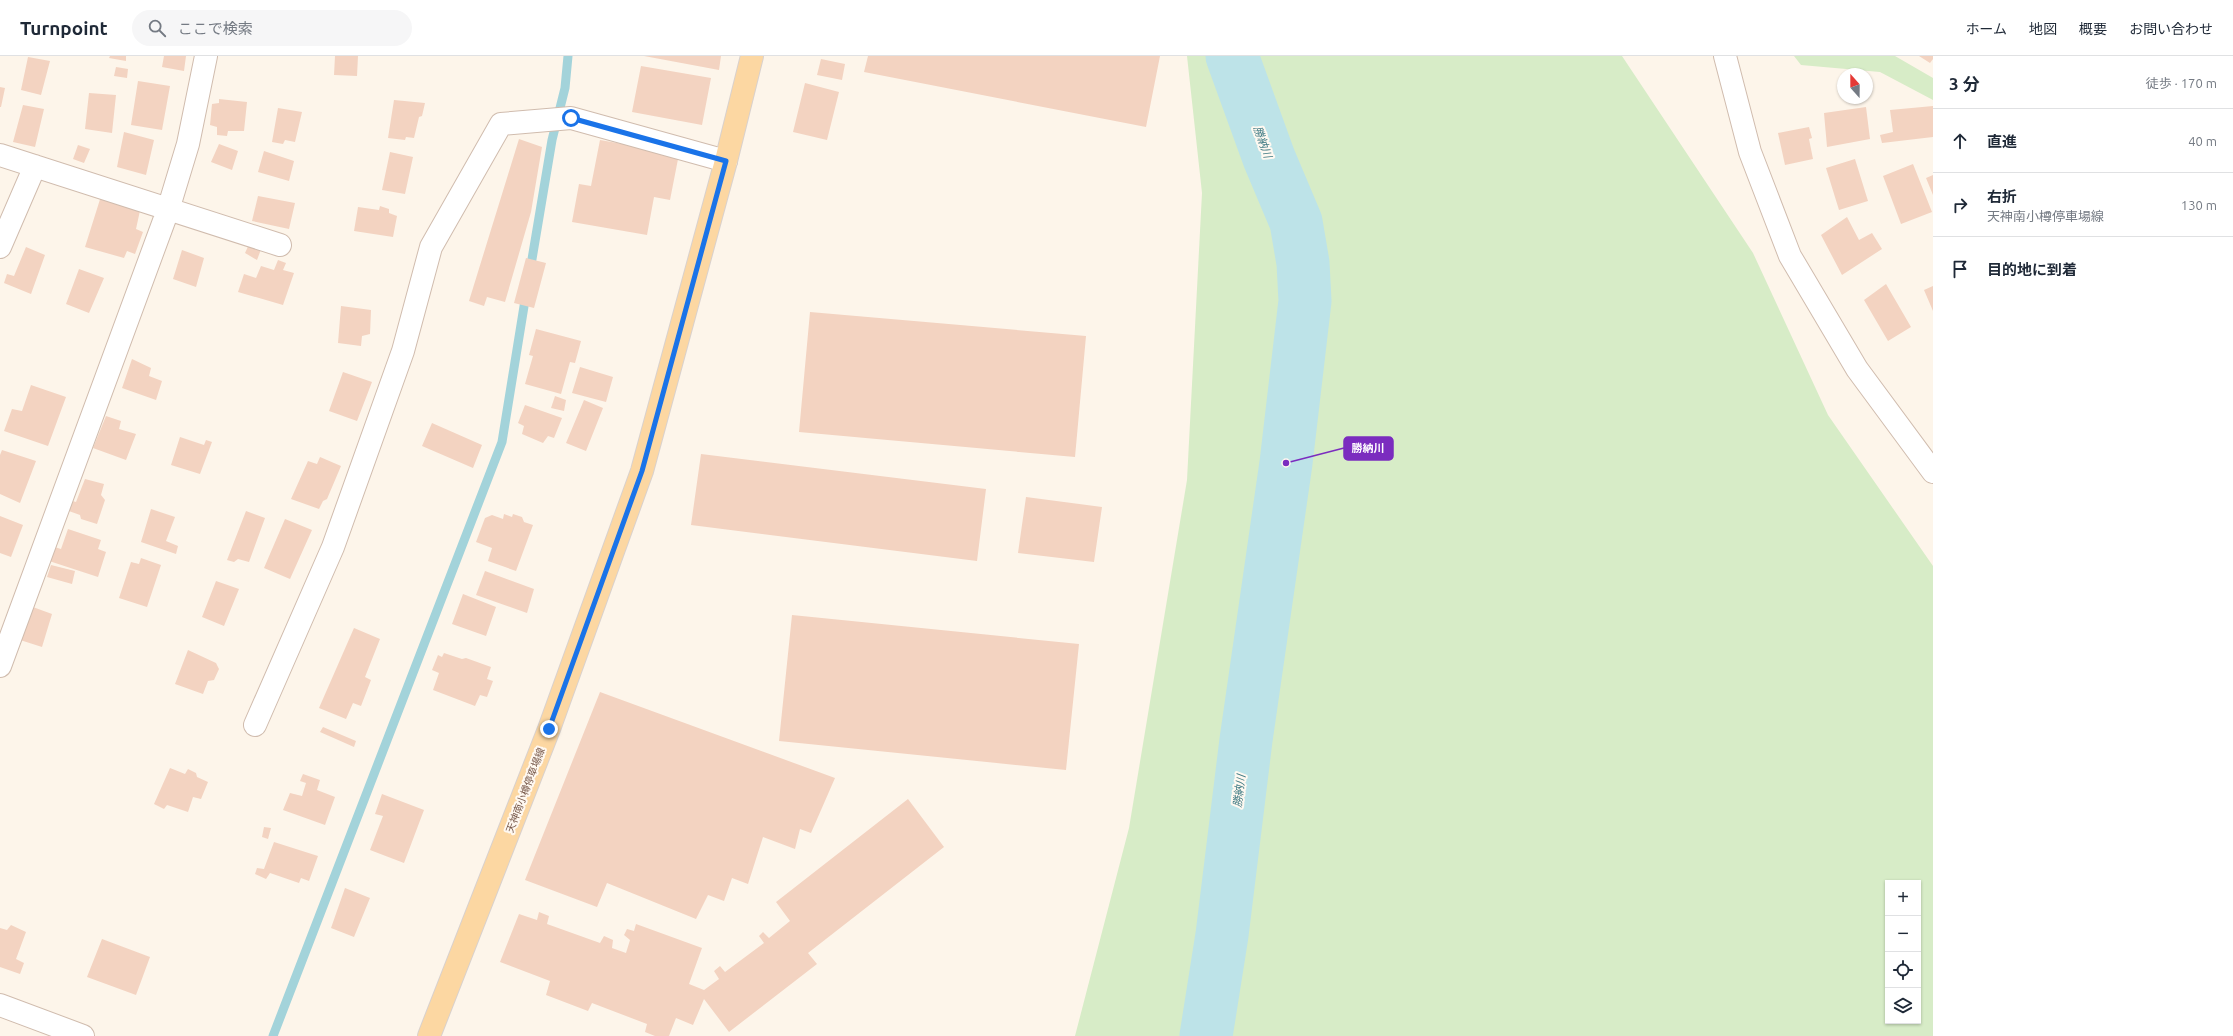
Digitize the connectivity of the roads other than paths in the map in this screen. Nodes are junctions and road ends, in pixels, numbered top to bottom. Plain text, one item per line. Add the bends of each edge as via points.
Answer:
1 (206, 56) edge
2 (752, 56) edge
3 (1725, 56) edge
4 (0, 155) edge
5 (726, 161) junction
6 (35, 166) junction
7 (168, 210) junction
8 (280, 245) dead end
9 (0, 247) edge
10 (1933, 472) edge
11 (0, 666) edge
12 (255, 725) dead end
13 (0, 1005) edge
14 (83, 1036) edge
15 (429, 1036) edge

1 - 7 street via 188,144
2 - 5 main road, 天神南小樽停車場線
3 - 10 street via 1750,152 1790,256 1857,369
4 - 6 street
5 - 12 street via 571,118 501,124 431,247 403,351 334,547
5 - 15 main road, 天神南小樽停車場線 via 642,471 549,729
6 - 7 street
6 - 9 street
7 - 8 street
7 - 11 street
13 - 14 street

